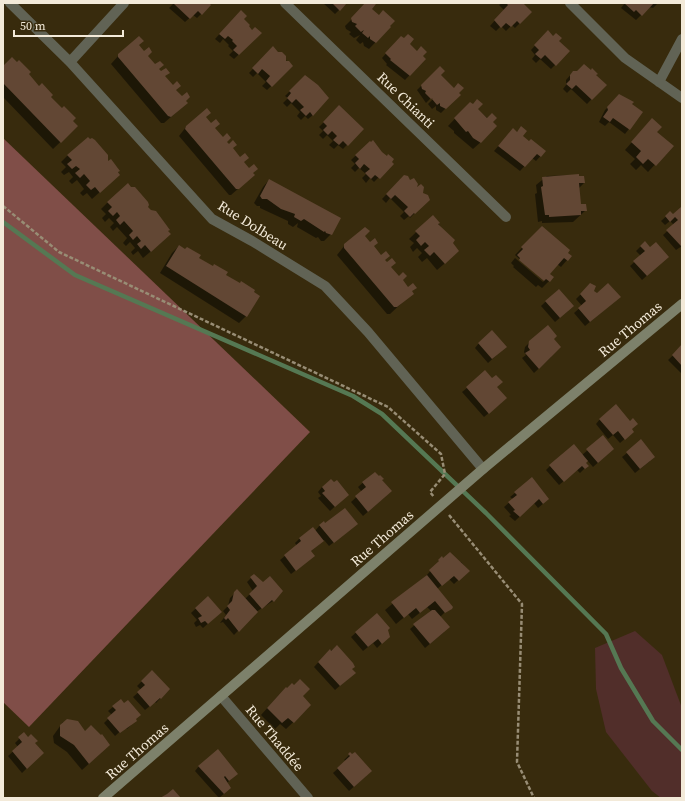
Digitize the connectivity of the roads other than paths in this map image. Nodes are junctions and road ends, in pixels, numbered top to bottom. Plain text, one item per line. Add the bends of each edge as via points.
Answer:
1 (10, 3) edge
2 (124, 3) edge
3 (285, 3) edge
4 (570, 3) edge
5 (682, 39) edge
6 (70, 62) junction
7 (659, 82) junction
8 (682, 98) edge
9 (506, 217) dead end
10 (682, 304) edge
11 (483, 469) junction
12 (221, 696) junction
13 (103, 798) edge
14 (308, 798) edge

1 - 6 street, Rue Dolbeau
2 - 6 street
3 - 9 street, Rue Chianti
4 - 7 street via 625,58
5 - 7 street
6 - 11 street, Rue Dolbeau via 212,219 325,286 368,332
7 - 8 street
10 - 11 street, Rue Thomas
11 - 12 street, Rue Thomas
12 - 13 street, Rue Thomas
12 - 14 street, Rue Thaddée

